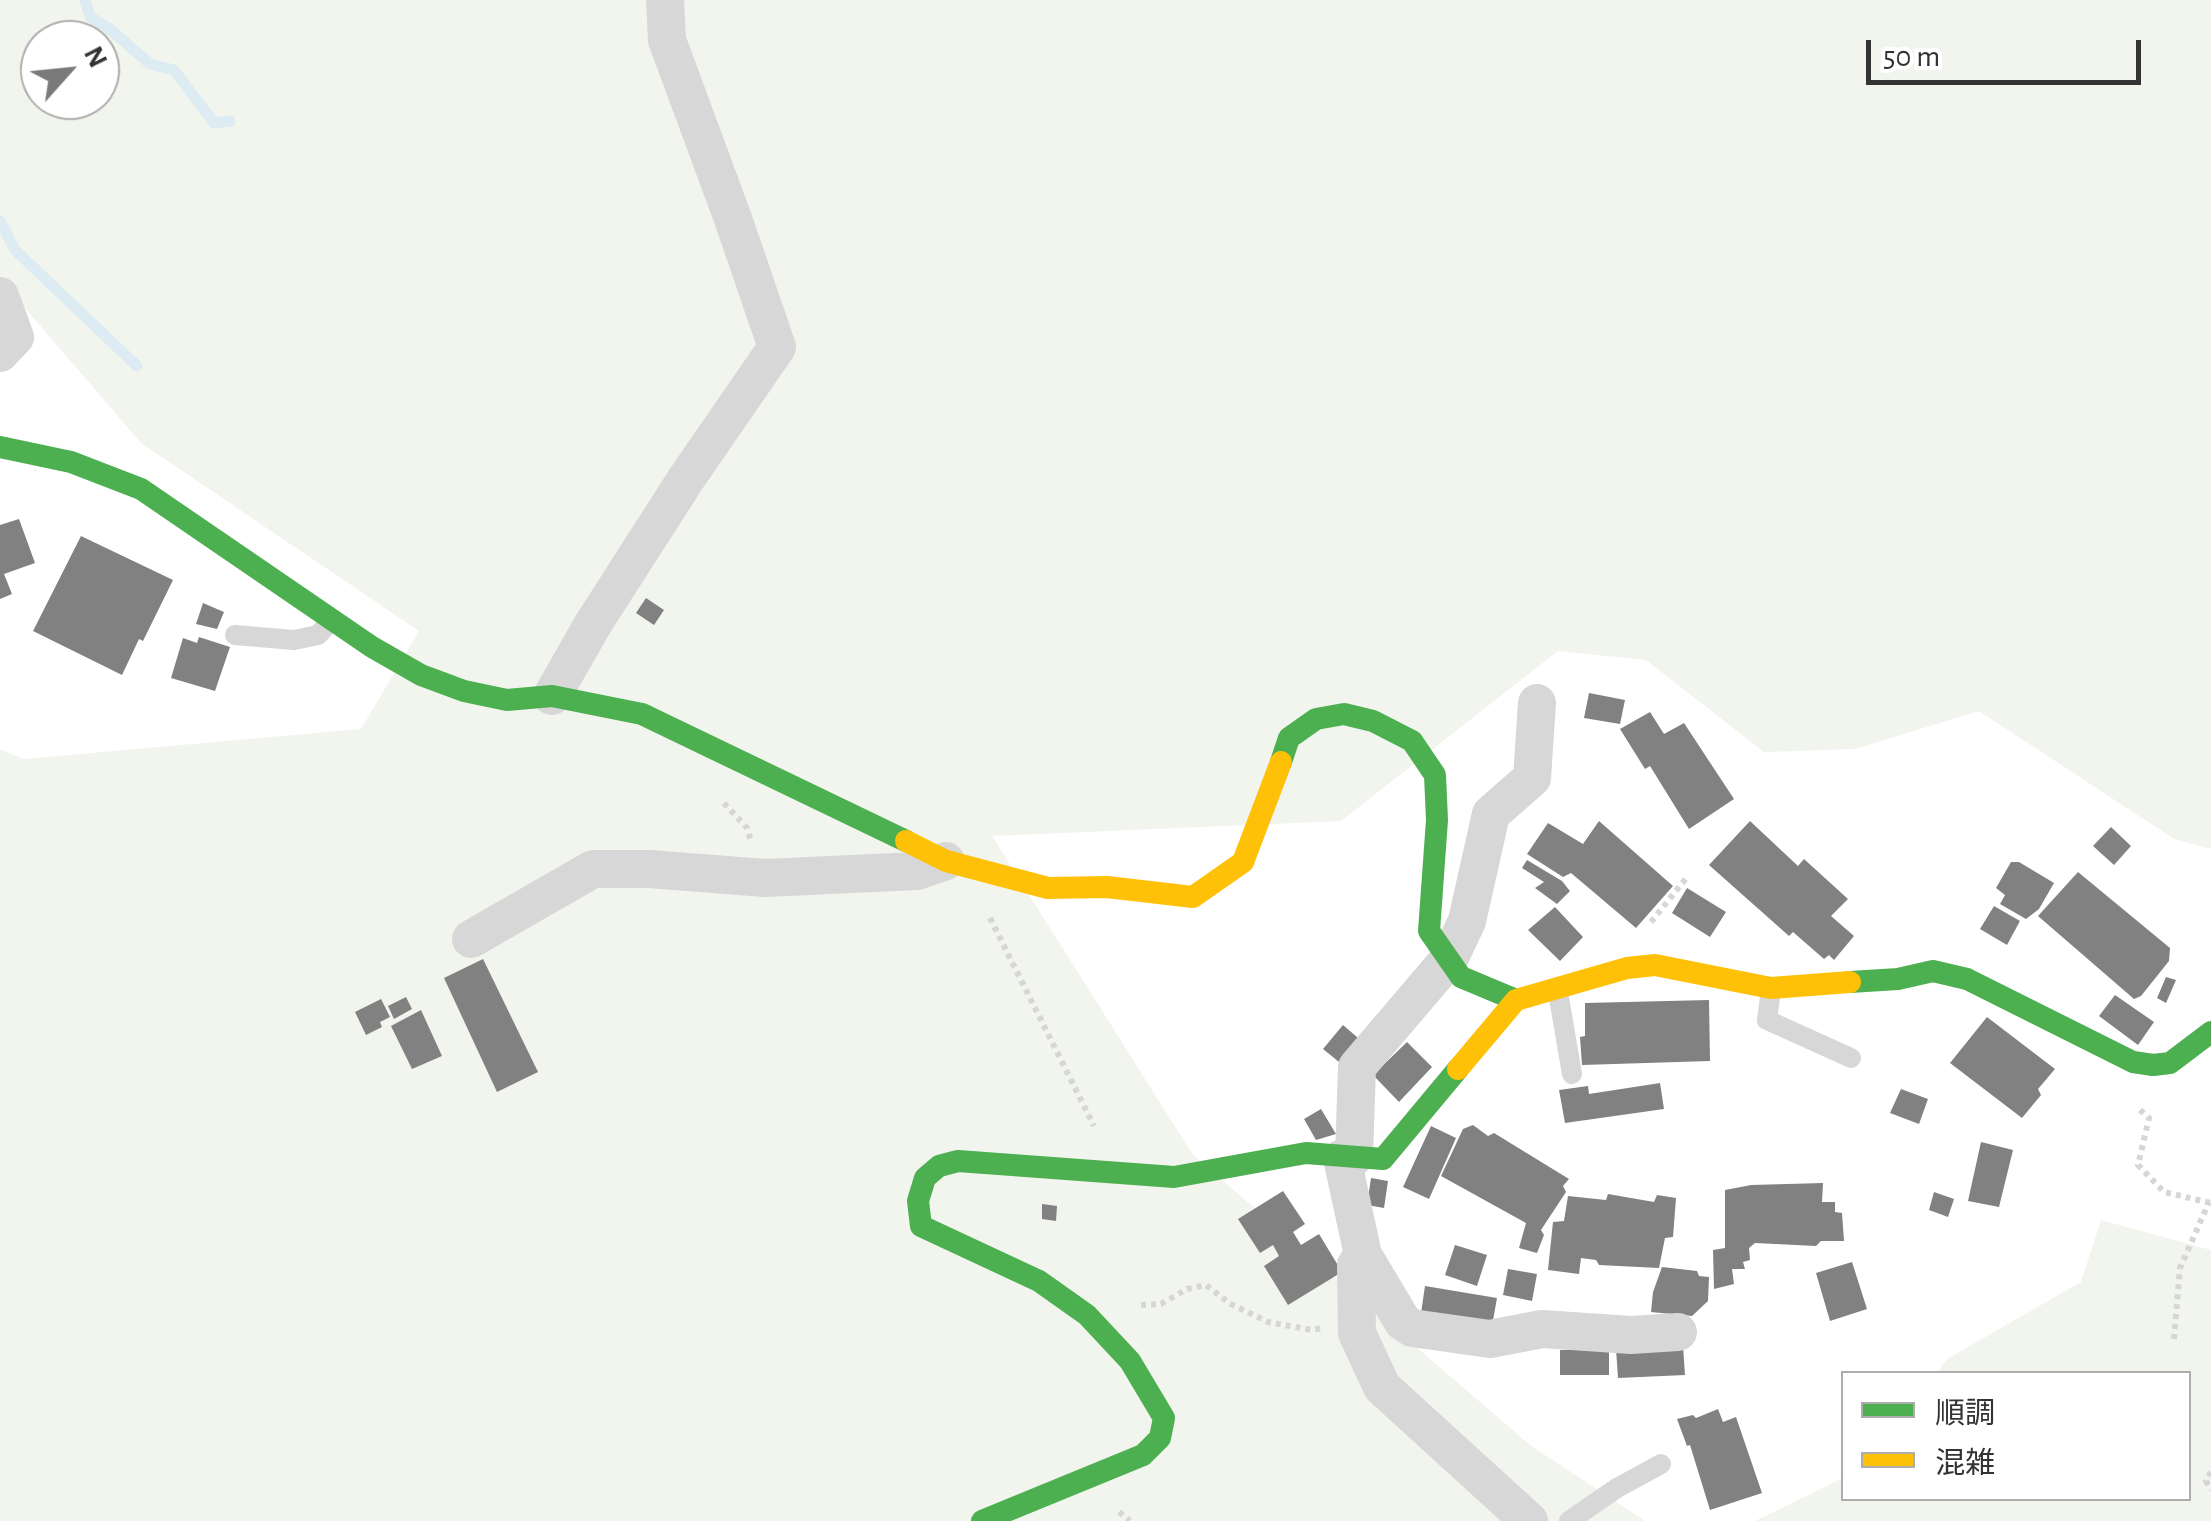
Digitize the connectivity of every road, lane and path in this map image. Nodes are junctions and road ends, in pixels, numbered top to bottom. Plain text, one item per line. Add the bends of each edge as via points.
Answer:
1 (665, 0) edge
2 (0, 296) edge
3 (0, 353) edge
4 (0, 447) edge
5 (333, 619) junction
6 (235, 635) dead end
7 (552, 696) junction
8 (1537, 703) dead end
9 (946, 861) junction
10 (985, 874) junction
11 (471, 939) dead end
12 (1449, 959) junction
13 (1771, 988) junction
14 (1558, 990) junction
15 (1516, 1000) junction
16 (2211, 1032) edge
17 (1851, 1058) dead end
18 (1572, 1074) dead end
19 (2134, 1105) dead end
20 (1097, 1133) dead end
21 (1348, 1157) junction
22 (2210, 1202) edge
23 (1363, 1256) junction
24 (1087, 1315) junction
25 (1358, 1320) junction
26 (1678, 1332) dead end
27 (2174, 1339) dead end
28 (1661, 1464) dead end
29 (2211, 1472) edge
30 (2211, 1490) edge
31 (982, 1521) edge
32 (1529, 1521) edge
33 (1569, 1521) edge

1 - 7 street via 667,40 777,347
2 - 3 street via 15,337
4 - 5 street via 71,462 140,489
5 - 6 lane via 318,635 294,640
5 - 7 street via 421,676 507,700
7 - 9 street via 642,714
8 - 12 street via 1532,778 1491,814 1467,920
9 - 10 street
9 - 11 street via 917,871 765,878 594,869
10 - 12 street via 1048,888 1193,897 1242,862 1289,738 1316,718 1344,714 1412,741 1435,775 1429,930
10 - 20 path via 982,901
12 - 15 street via 1462,977
12 - 21 street via 1357,1067
13 - 14 street via 1654,965
13 - 16 street via 1932,971 1967,979 2133,1062 2153,1065 2170,1062
13 - 17 lane via 1766,1020
14 - 15 street
14 - 18 lane
15 - 21 street via 1383,1158
19 - 22 path via 2149,1118 2138,1165 2164,1192
21 - 23 street
21 - 24 street via 1306,1153 1174,1177 958,1160 924,1178 918,1201 922,1226 1040,1281
22 - 27 path via 2180,1268
23 - 25 street via 1356,1265
23 - 26 street via 1412,1328 1490,1339 1542,1328
24 - 25 path via 1160,1304 1206,1285 1268,1322 1312,1330
24 - 31 street via 1152,1393 1164,1418 1160,1438 1144,1455
25 - 32 street via 1357,1333 1382,1387
28 - 33 lane
29 - 30 path

